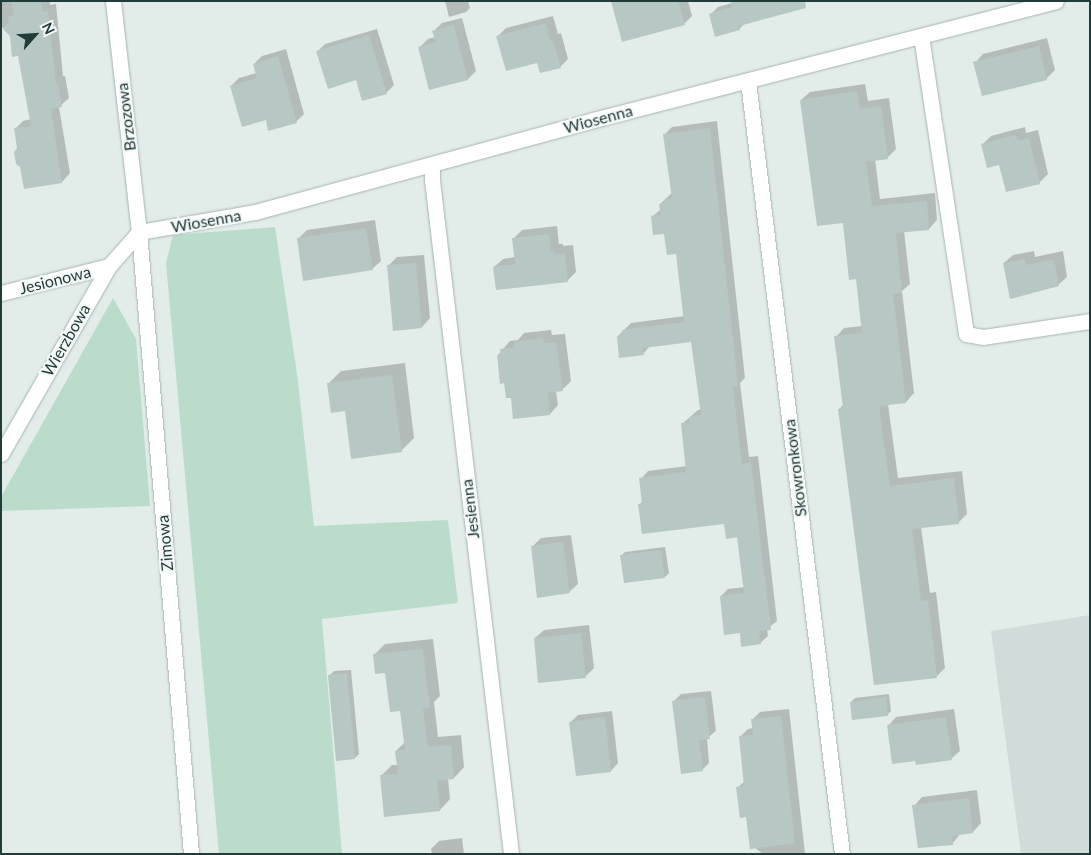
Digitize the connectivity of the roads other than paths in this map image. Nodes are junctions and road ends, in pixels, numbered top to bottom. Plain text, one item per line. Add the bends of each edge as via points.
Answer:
1 (113, 1) edge
2 (1056, 1) edge
3 (921, 36) junction
4 (748, 81) junction
5 (432, 165) junction
6 (139, 232) junction
7 (109, 266) junction
8 (1, 293) edge
9 (1090, 320) edge
10 (1, 454) edge
11 (192, 854) edge
12 (510, 854) edge
13 (842, 854) edge

1 - 6 street, Brzozowa
2 - 3 street, Wiosenna
3 - 4 street, Wiosenna
3 - 9 street via 966,334 983,337
4 - 5 street, Wiosenna
4 - 13 street, Skowronkowa
5 - 6 street, Wiosenna via 255,212
5 - 12 street, Jesienna
6 - 7 street, Wierzbowa
6 - 11 street, Zimowa
7 - 8 street, Jesionowa
7 - 10 street, Wierzbowa

